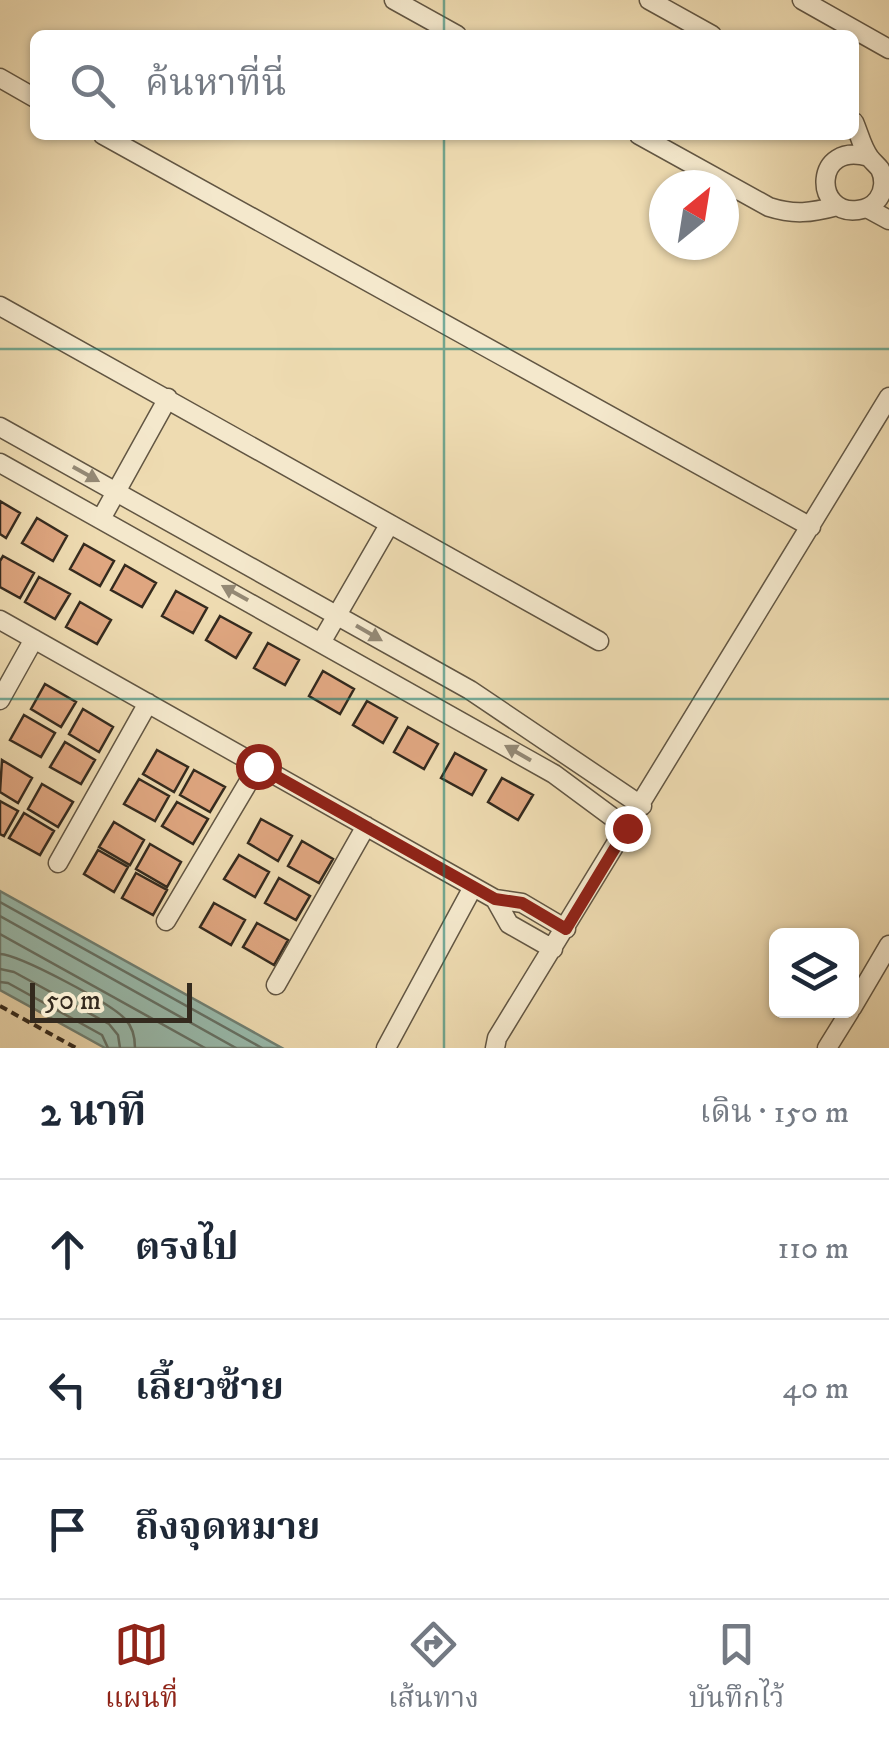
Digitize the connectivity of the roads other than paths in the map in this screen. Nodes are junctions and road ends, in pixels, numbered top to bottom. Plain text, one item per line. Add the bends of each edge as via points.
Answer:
1 (394, 0) edge
2 (649, 0) edge
3 (802, 0) edge
4 (448, 30) edge
5 (703, 30) edge
6 (855, 30) edge
7 (859, 32) edge
8 (889, 49) edge
9 (0, 78) edge
10 (30, 95) edge
11 (859, 134) edge
12 (112, 140) edge
13 (647, 140) edge
14 (869, 157) junction
15 (886, 189) edge
16 (836, 206) junction
17 (868, 208) junction
18 (889, 220) edge
19 (0, 306) edge
20 (168, 398) junction
21 (889, 398) edge
22 (0, 427) edge
23 (0, 463) edge
24 (117, 491) junction
25 (101, 519) junction
26 (389, 525) junction
27 (811, 527) junction
28 (337, 614) junction
29 (0, 620) edge
30 (34, 639) junction
31 (322, 640) junction
32 (599, 641) dead end
33 (0, 700) edge
34 (148, 703) junction
35 (566, 754) junction
36 (258, 766) junction
37 (554, 774) junction
38 (642, 806) junction
39 (366, 826) junction
40 (627, 828) junction
41 (58, 863) dead end
42 (474, 886) junction
43 (495, 899) junction
44 (166, 922) dead end
45 (566, 929) junction
46 (889, 946) edge
47 (553, 949) junction
48 (276, 984) dead end
49 (859, 996) edge
50 (845, 1018) edge
51 (386, 1048) edge
52 (495, 1048) edge
53 (827, 1048) edge

1 - 4 street
2 - 5 street
3 - 6 street
7 - 8 street
9 - 10 street
11 - 14 street
12 - 27 street
13 - 16 street via 779,210 808,214
14 - 15 street
14 - 16 street via 844,155 826,172
15 - 17 street
16 - 17 street
17 - 18 street
19 - 20 street
20 - 24 street
20 - 26 street
21 - 27 street
22 -> 24 street
23 - 25 street
24 - 25 street
24 - 28 street
31 -> 25 street
26 - 28 street
26 - 32 street
27 - 38 street
28 - 31 street
28 -> 35 street
29 - 30 street
30 - 33 street
30 - 34 street
37 -> 31 street
34 - 36 street
34 - 41 street
35 - 37 street
35 - 38 street
36 - 39 street
36 - 44 street
37 - 40 street
38 - 40 street
39 - 42 street
39 - 48 street
40 - 45 street
42 - 43 street
42 - 51 street
43 - 45 street via 522,903
43 - 47 street via 509,924
45 - 47 street
46 - 49 street
47 - 52 street
50 - 53 street

